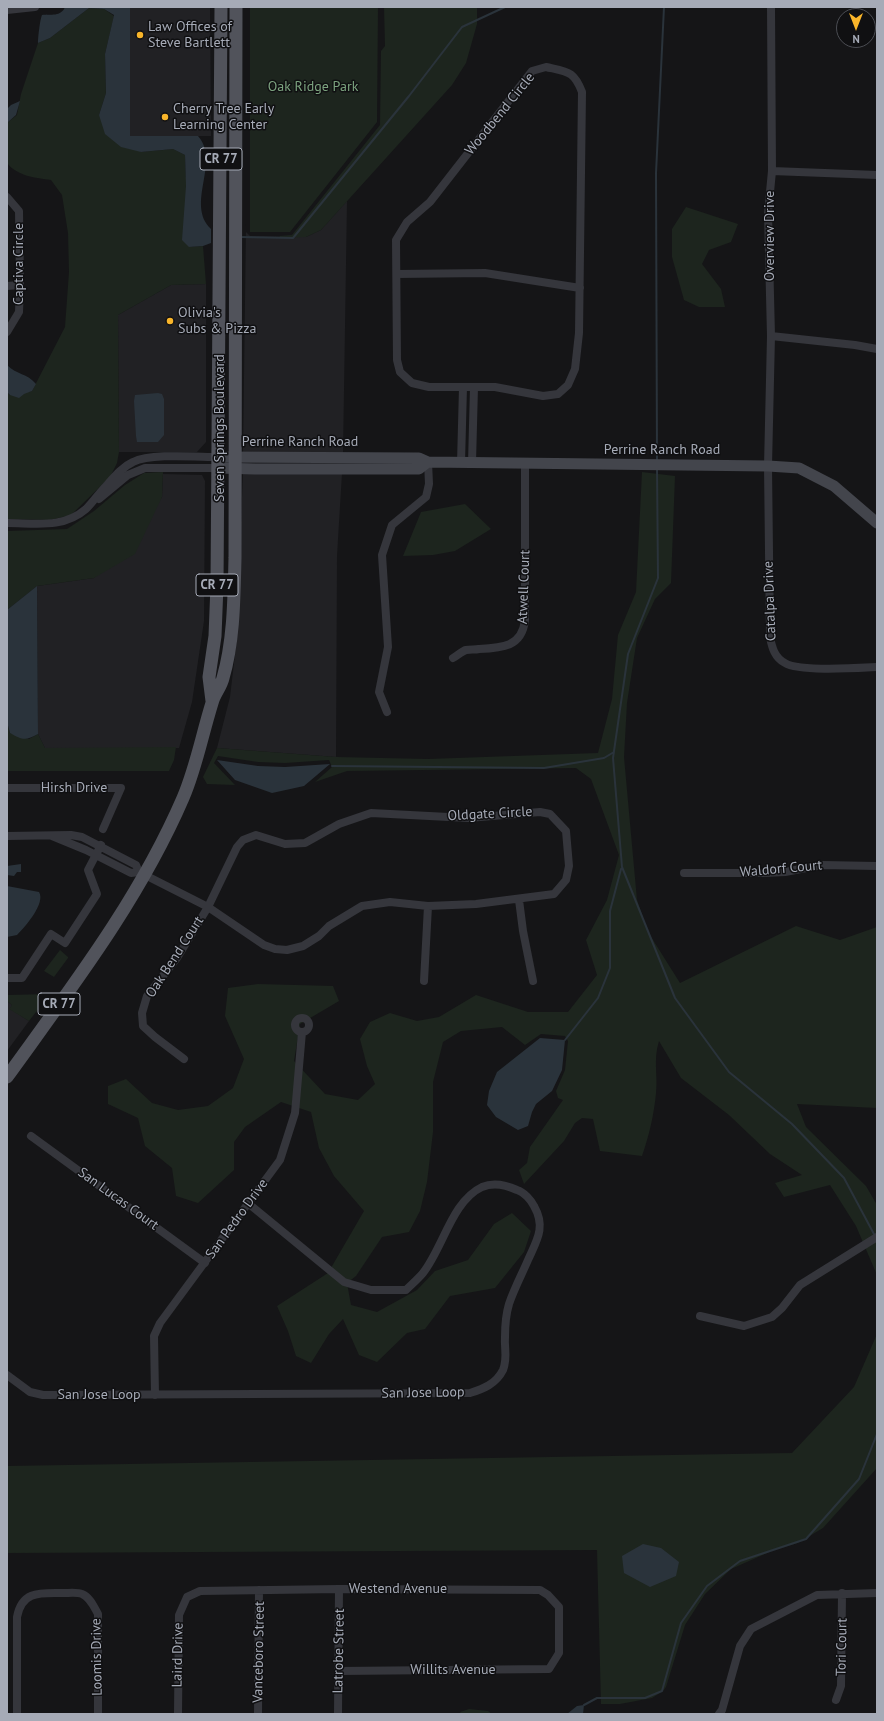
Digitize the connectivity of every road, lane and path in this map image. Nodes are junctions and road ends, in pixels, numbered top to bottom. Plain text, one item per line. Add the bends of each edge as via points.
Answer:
1 (35, 7) edge
2 (221, 7) edge
3 (236, 7) edge
4 (771, 7) edge
5 (7, 10) edge
6 (772, 171) junction
7 (877, 175) edge
8 (7, 197) edge
9 (221, 252) junction
10 (397, 274) junction
11 (236, 282) junction
12 (20, 285) junction
13 (7, 286) edge
14 (580, 288) junction
15 (7, 332) edge
16 (771, 336) junction
17 (877, 349) edge
18 (463, 387) junction
19 (474, 387) junction
20 (428, 462) junction
21 (226, 463) junction
22 (467, 463) junction
23 (525, 464) junction
24 (768, 466) junction
25 (7, 523) edge
26 (877, 523) edge
27 (453, 658) dead end
28 (877, 668) edge
29 (212, 701) junction
30 (387, 712) dead end
31 (7, 788) edge
32 (103, 829) dead end
33 (7, 836) edge
34 (52, 836) junction
35 (101, 845) junction
36 (96, 855) junction
37 (877, 866) edge
38 (142, 873) junction
39 (684, 873) dead end
40 (519, 900) junction
41 (428, 906) junction
42 (208, 907) junction
43 (7, 978) edge
44 (424, 981) dead end
45 (532, 981) dead end
46 (302, 1032) dead end
47 (184, 1059) dead end
48 (7, 1077) edge
49 (31, 1136) dead end
50 (248, 1204) junction
51 (877, 1238) edge
52 (205, 1263) junction
53 (700, 1316) dead end
54 (7, 1375) edge
55 (155, 1395) junction
56 (339, 1589) junction
57 (259, 1590) junction
58 (842, 1593) junction
59 (877, 1593) edge
60 (187, 1598) joint
61 (559, 1654) joint
62 (339, 1671) junction
63 (836, 1700) dead end
64 (17, 1714) edge
65 (98, 1714) edge
66 (178, 1714) edge
67 (258, 1714) edge
68 (338, 1714) edge
69 (719, 1714) edge

1 - 5 street
2 - 9 main road, Seven Springs Boulevard / CR 77
3 - 11 main road, Seven Springs Boulevard / CR 77
4 - 6 street, Overview Drive
6 - 7 street
6 - 16 street, Overview Drive via 768,212
8 - 12 street, Captiva Circle via 19,211
9 - 11 main road via 227,273
9 - 21 main road, Seven Springs Boulevard / CR 77
10 - 14 street via 485,273
10 - 14 street, Woodbend Circle via 396,240 407,222 430,202 532,71 546,67 565,71 577,78 582,92
10 - 18 street, Woodbend Circle via 397,360 400,372 412,383 423,386
11 - 21 main road, Seven Springs Boulevard / CR 77
12 - 13 street
12 - 15 street, Captiva Circle via 19,312
14 - 19 street, Woodbend Circle via 575,369 568,385 558,394 543,396 495,387
16 - 17 street
16 - 24 street, Overview Drive
18 - 19 street, Woodbend Circle
18 - 22 street
19 - 22 street
20 - 21 street, Perrine Ranch Road via 419,458
20 - 22 street, Perrine Ranch Road
20 - 30 street via 429,484 426,497 392,525 382,555 388,647 379,692
21 - 25 street, Perrine Ranch Road via 155,457 134,461 117,474 93,502 66,521 49,524
21 - 29 main road, Seven Springs Boulevard / CR 77 via 217,610 209,677
21 - 29 main road, Seven Springs Boulevard / CR 77 via 226,535 235,558 233,608 223,679
22 - 23 street, Perrine Ranch Road
23 - 24 street, Perrine Ranch Road
23 - 27 street, Atwell Court via 524,629 511,644 500,649 466,650
24 - 26 street, Perrine Ranch Road via 799,468 827,482
24 - 28 street, Catalpa Drive via 770,637 777,658 791,666
29 - 38 main road, Seven Springs Boulevard / CR 77 via 184,797 167,834
31 - 32 street, Hirsh Drive via 121,788
33 - 34 street
34 - 35 street via 82,837
34 - 36 street
35 - 36 street
35 - 38 street via 136,865
36 - 38 street via 131,873
36 - 43 street via 88,870 97,894 65,943 51,934 22,978
37 - 39 street, Waldorf Court via 822,865 785,872
38 - 42 street, Oldgate Circle
38 - 48 main road, Seven Springs Boulevard / CR 77 via 131,900 111,931
40 - 41 street, Oldgate Circle
40 - 42 street, Oldgate Circle via 554,894 566,880 570,866 566,831 550,814 540,812 468,818 372,814 339,824 304,842 285,844 256,835 243,840 237,847
40 - 45 street
41 - 42 street, Oldgate Circle via 390,902 362,906 329,926 304,946 287,950 264,945
41 - 44 street
42 - 47 street, Oak Bend Court via 177,958 147,996 142,1013 143,1026
46 - 50 street, San Pedro Drive via 294,1114 280,1160
49 - 52 street, San Lucas Court
50 - 52 street, San Pedro Drive
50 - 55 street, San Jose Loop via 344,1282 371,1290 406,1290 423,1273 469,1195 494,1184 520,1191 532,1201 541,1226 539,1240 509,1304 504,1339 507,1352 503,1369 496,1380 483,1390 470,1393
51 - 53 street via 800,1285 772,1317 744,1326
52 - 55 street, San Pedro Drive via 160,1323 154,1336
54 - 55 street, San Jose Loop via 30,1392 43,1395
56 - 57 street, Westend Avenue
56 - 61 street, Westend Avenue via 540,1590 559,1607
56 - 62 street, Latrobe Street
57 - 60 street, Westend Avenue via 200,1591
57 - 67 street, Vanceboro Street
58 - 59 street
58 - 63 street, Tori Court via 841,1686
58 - 69 street via 817,1595 751,1629 740,1646
60 - 66 street, Laird Drive via 179,1615
61 - 62 street, Willits Avenue via 549,1669 540,1670
62 - 68 street, Latrobe Street
64 - 65 street, Loomis Drive via 17,1617 19,1607 26,1598 34,1594 82,1594 91,1601 98,1614

